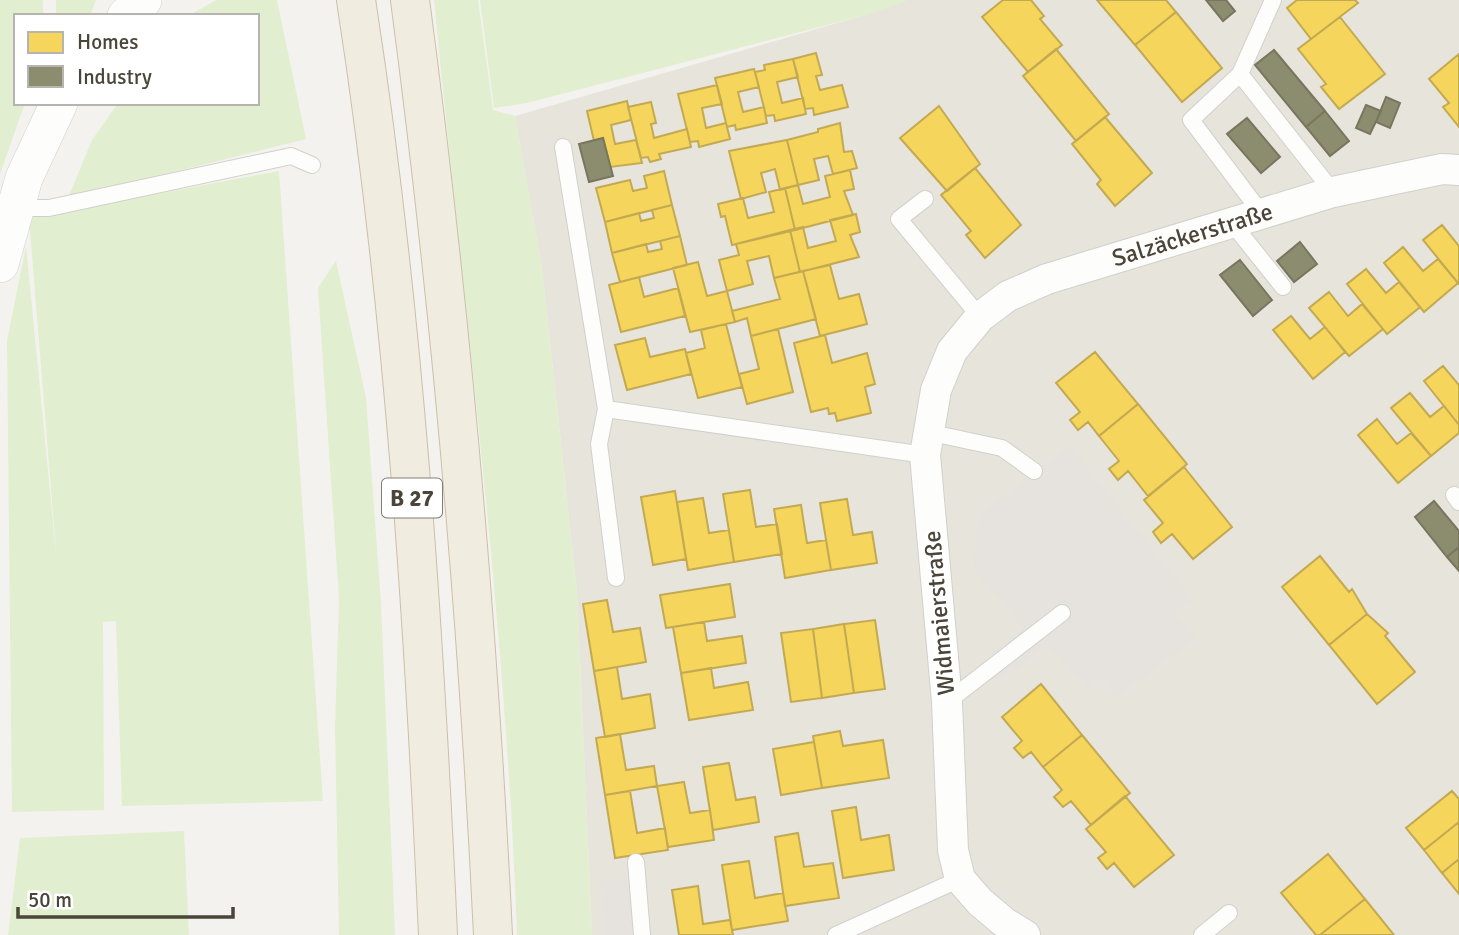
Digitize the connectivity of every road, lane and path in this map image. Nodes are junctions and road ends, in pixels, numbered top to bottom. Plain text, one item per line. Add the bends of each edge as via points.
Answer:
1 (143, 0) edge
2 (356, 0) edge
3 (410, 0) edge
4 (1273, 0) edge
5 (128, 14) edge
6 (1240, 74) junction
7 (58, 105) edge
8 (562, 147) dead end
9 (312, 165) dead end
10 (1459, 170) edge
11 (1333, 192) junction
12 (925, 199) dead end
13 (15, 208) junction
14 (1262, 214) junction
15 (1232, 223) junction
16 (1, 260) edge
17 (1283, 287) dead end
18 (979, 317) junction
19 (952, 351) joint
20 (606, 409) junction
21 (926, 443) junction
22 (1034, 471) dead end
23 (616, 578) dead end
24 (1062, 613) dead end
25 (947, 702) junction
26 (636, 862) dead end
27 (960, 879) junction
28 (1229, 913) dead end
29 (438, 935) edge
30 (493, 935) edge
31 (642, 935) edge
32 (836, 935) edge
33 (1025, 935) edge
34 (1202, 935) edge

1 - 5 street
2 - 29 highway, B 27 via 381,189 410,479
3 - 30 highway, B 27 via 431,159 466,512
4 - 6 lane
6 - 11 lane
6 - 14 lane via 1191,120
7 - 13 street
8 - 20 lane
9 - 13 lane via 291,156 49,208
10 - 11 street, Salzäckerstraße via 1442,169
11 - 14 street, Salzäckerstraße
12 - 18 lane via 899,219
13 - 16 street
14 - 15 street, Salzäckerstraße
15 - 17 lane
15 - 18 street, Salzäckerstraße via 1047,279 1008,296
18 - 19 street, Salzäckerstraße
19 - 21 street, Widmaierstraße via 936,390
20 - 21 lane
20 - 23 lane via 599,444
21 - 22 lane via 1002,448
21 - 25 street, Widmaierstraße
24 - 25 lane
25 - 27 street, Widmaierstraße via 953,850
26 - 31 lane
27 - 32 lane
27 - 33 street via 980,902
28 - 34 lane

